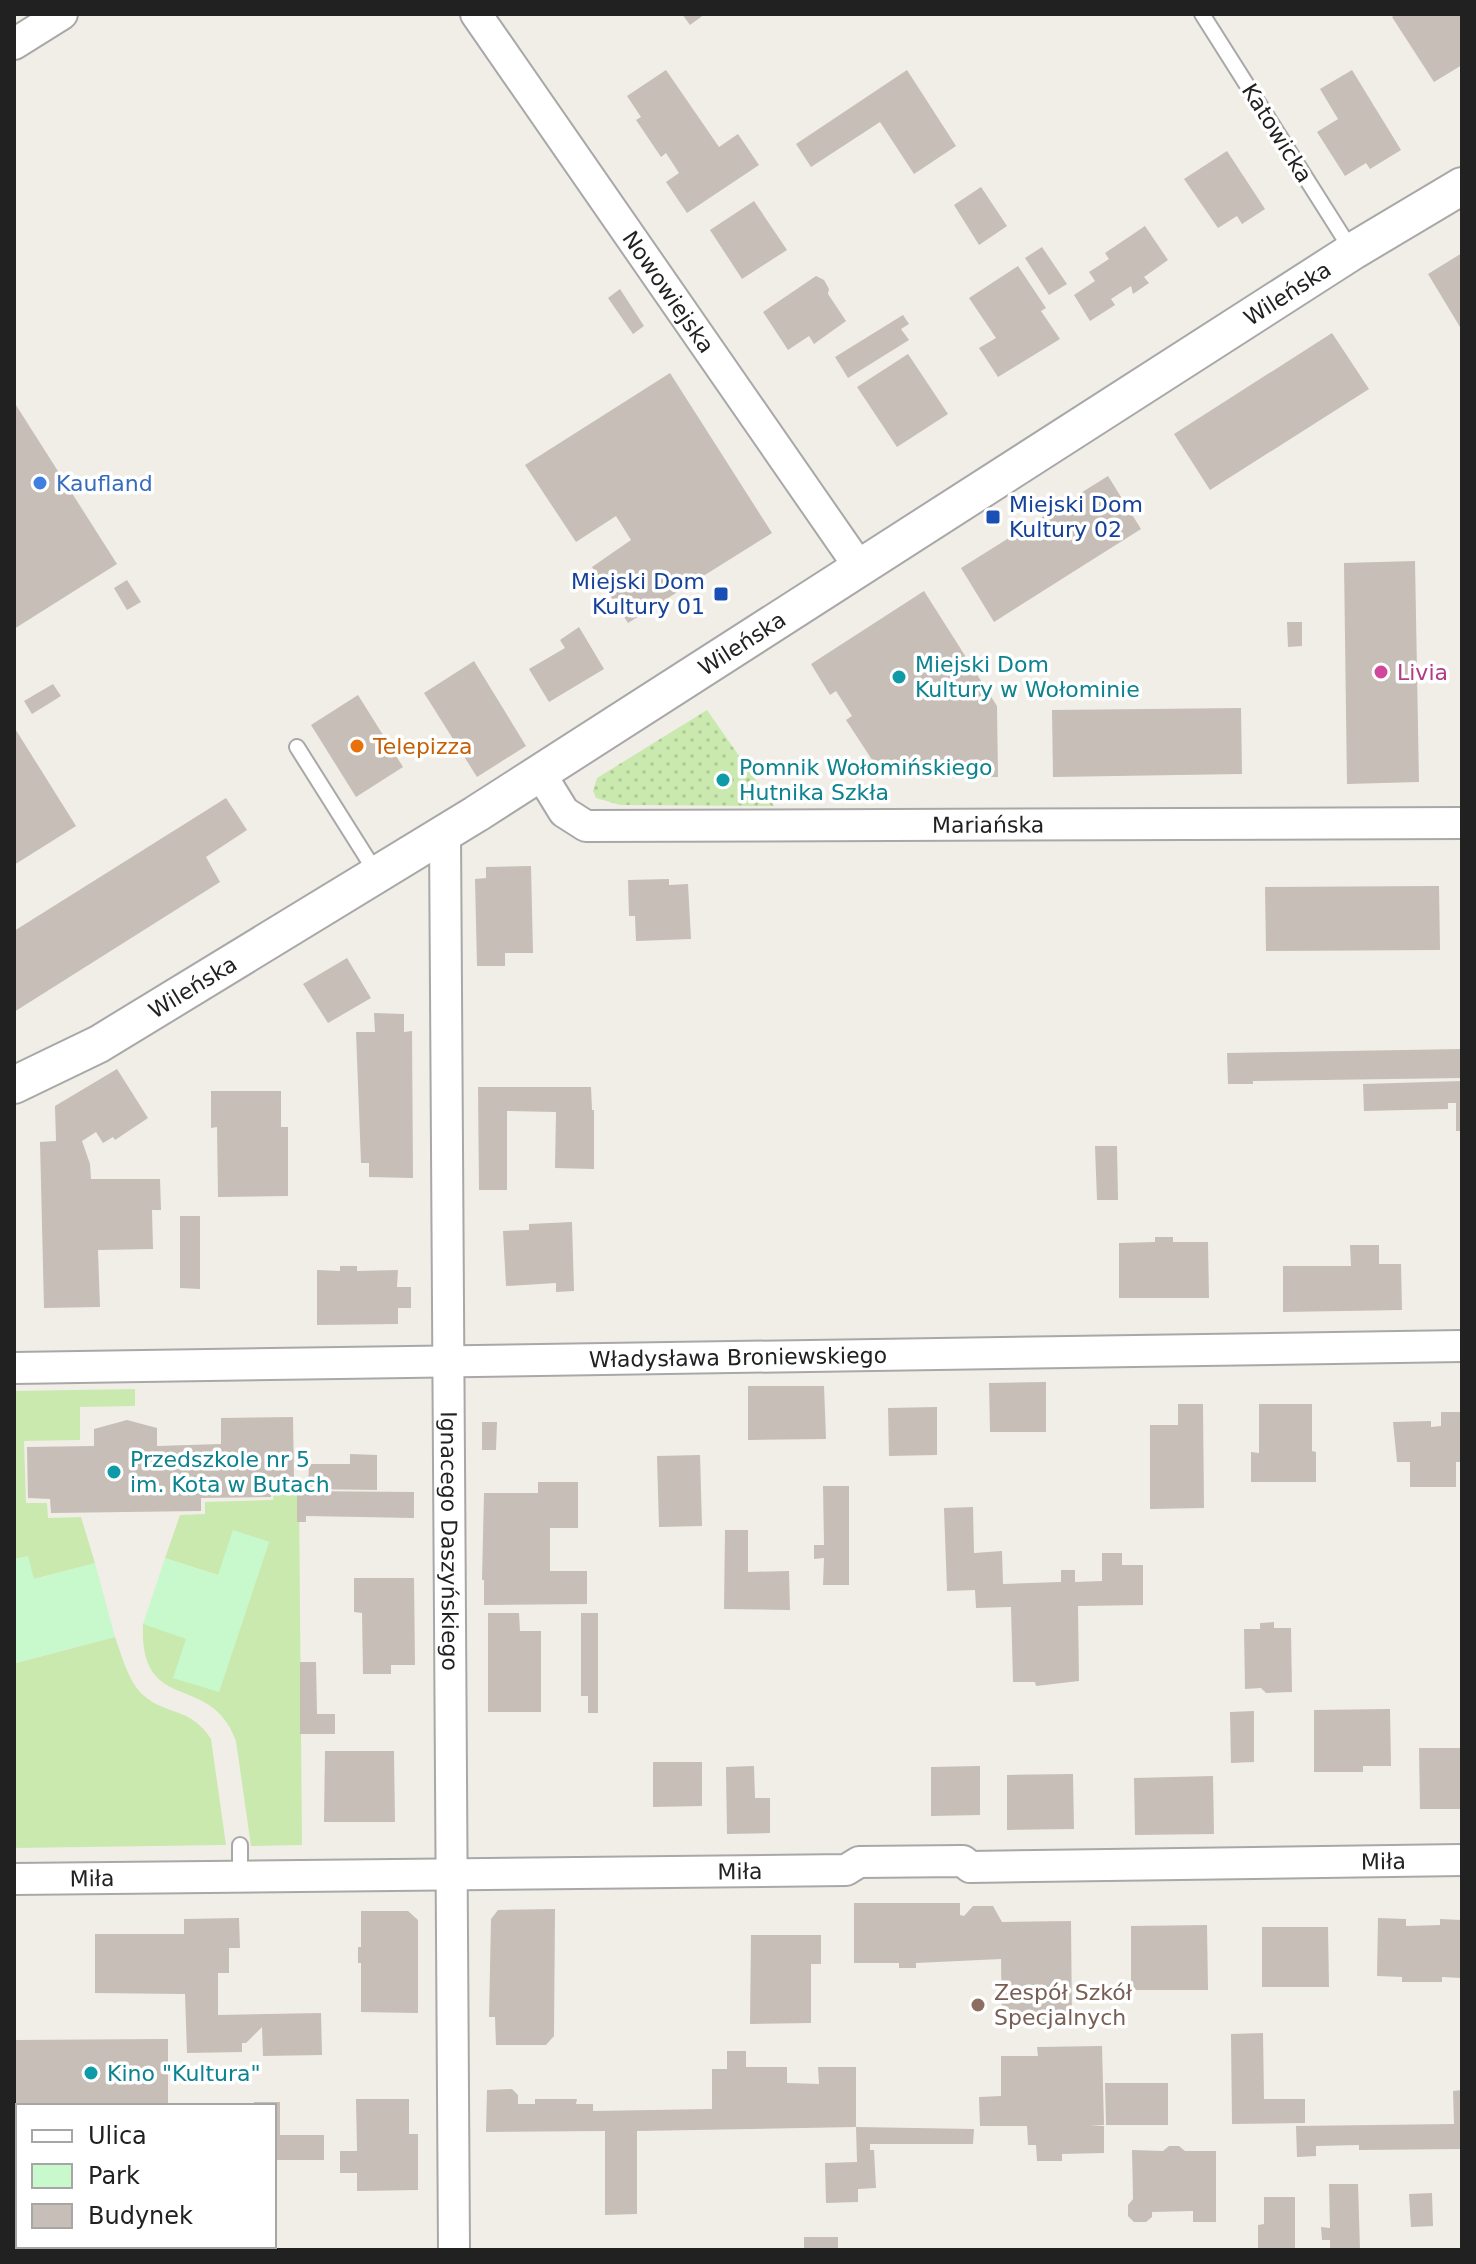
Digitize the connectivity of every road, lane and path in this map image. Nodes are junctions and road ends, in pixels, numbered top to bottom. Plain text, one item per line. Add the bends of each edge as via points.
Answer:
1 (62, 14) edge
2 (476, 14) edge
3 (1202, 14) edge
4 (14, 44) edge
5 (1462, 186) edge
6 (1353, 251) junction
7 (860, 568) junction
8 (297, 747) dead end
9 (540, 773) junction
10 (1462, 823) edge
11 (445, 833) junction
12 (377, 874) junction
13 (14, 1085) edge
14 (1462, 1346) edge
15 (449, 1361) junction
16 (14, 1368) edge
17 (240, 1845) dead end
18 (1462, 1860) edge
19 (452, 1874) junction
20 (240, 1876) junction
21 (14, 1879) edge
22 (454, 2250) edge

1 - 4 street
2 - 7 street, Nowowiejska
3 - 6 lane, Katowicka
5 - 6 street, Wileńska
6 - 7 street, Wileńska
7 - 9 street, Wileńska
8 - 12 lane
9 - 10 street, Mariańska via 564,812 586,826
9 - 11 street, Wileńska
11 - 12 street, Wileńska
11 - 15 street, Ignacego Daszyńskiego
12 - 13 street, Wileńska via 99,1044
14 - 15 street, Władysława Broniewskiego
15 - 16 street, Władysława Broniewskiego
15 - 19 street, Ignacego Daszyńskiego
17 - 20 lane
18 - 19 street, Miła via 970,1867 963,1861 859,1862 846,1870
19 - 20 street, Miła
19 - 22 street, Ignacego Daszyńskiego
20 - 21 street, Miła

